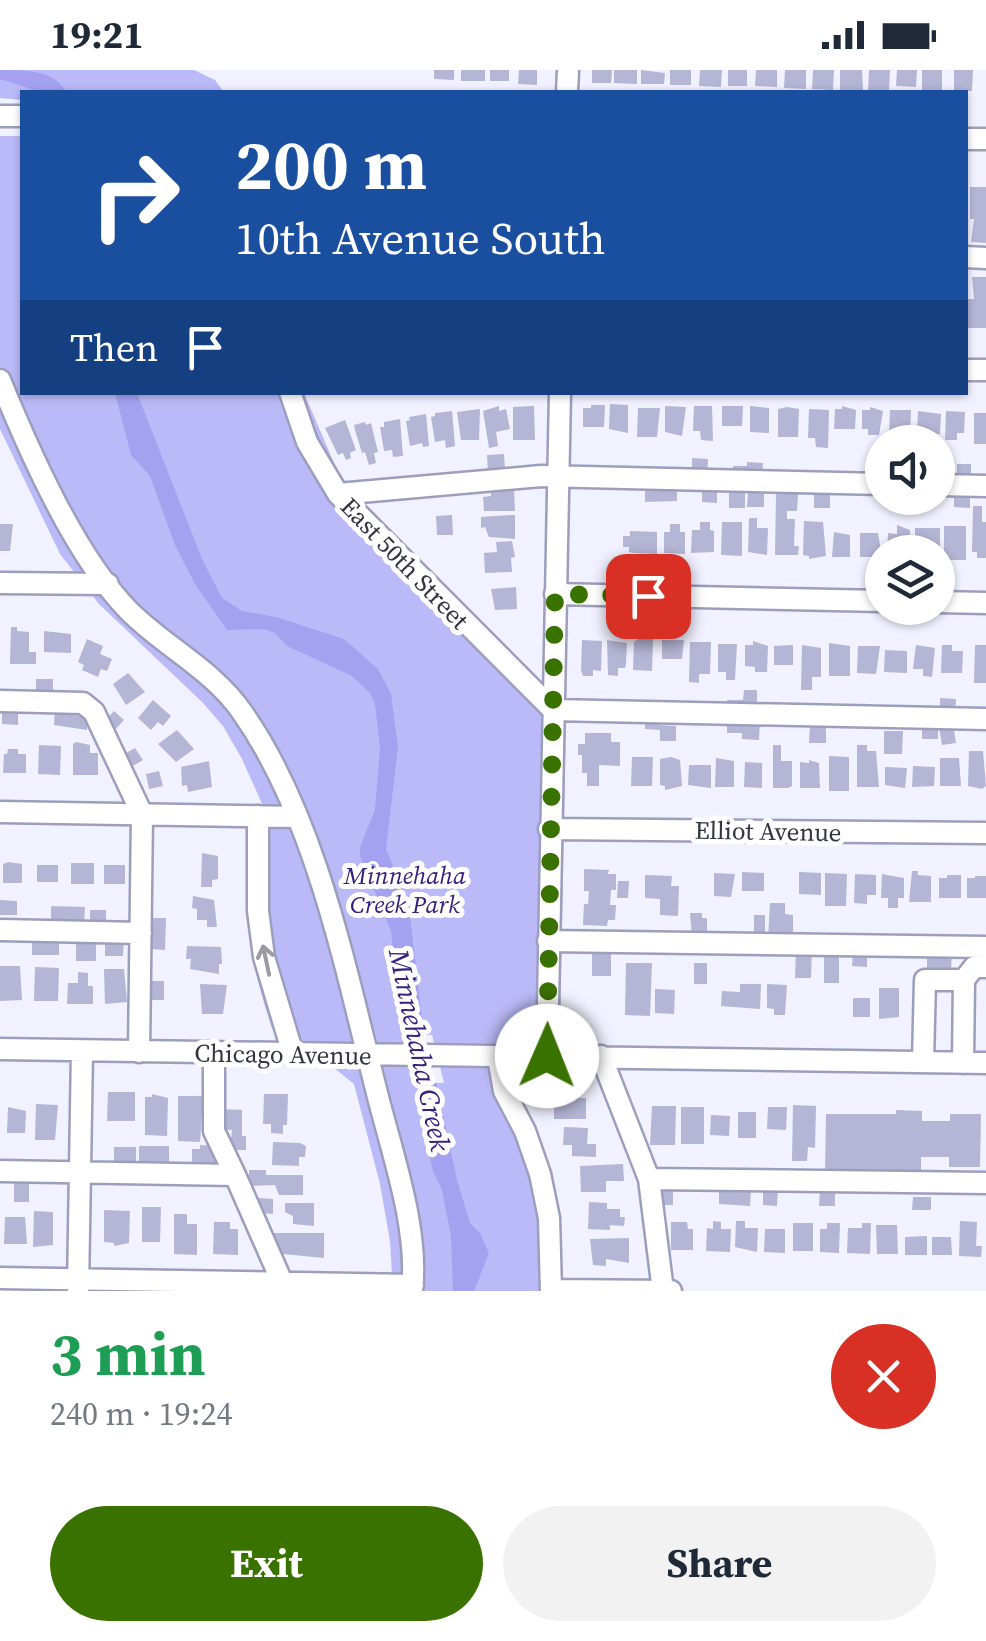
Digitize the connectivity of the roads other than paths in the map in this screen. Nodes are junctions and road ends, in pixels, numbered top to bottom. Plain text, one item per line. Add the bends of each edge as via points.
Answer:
1 (0, 380) edge
2 (296, 395) edge
3 (560, 395) edge
4 (559, 476) junction
5 (865, 484) edge
6 (955, 485) edge
7 (986, 486) edge
8 (338, 494) junction
9 (0, 582) edge
10 (108, 584) junction
11 (555, 594) junction
12 (865, 601) edge
13 (955, 602) edge
14 (986, 602) edge
15 (0, 701) edge
16 (553, 710) junction
17 (986, 719) edge
18 (0, 812) edge
19 (142, 814) junction
20 (258, 816) junction
21 (296, 817) junction
22 (549, 828) junction
23 (986, 833) edge
24 (0, 930) edge
25 (140, 933) junction
26 (548, 941) junction
27 (986, 947) edge
28 (986, 967) edge
29 (964, 980) junction
30 (0, 1048) edge
31 (82, 1051) junction
32 (139, 1052) junction
33 (214, 1053) junction
34 (293, 1054) junction
35 (368, 1055) junction
36 (547, 1056) junction
37 (601, 1056) junction
38 (498, 1057) junction
39 (923, 1062) junction
40 (964, 1063) junction
41 (986, 1063) edge
42 (0, 1171) edge
43 (80, 1172) junction
44 (235, 1175) junction
45 (649, 1179) junction
46 (986, 1183) edge
47 (0, 1278) edge
48 (78, 1285) edge
49 (292, 1285) edge
50 (412, 1288) edge
51 (551, 1290) edge
52 (663, 1291) edge
53 (671, 1291) edge

1 - 10 street via 40,470
2 - 8 street, East 50th Street via 307,442
3 - 4 street
4 - 5 street
4 - 8 street
4 - 11 street
6 - 7 street
8 - 16 street, East 50th Street
9 - 10 street
10 - 21 street via 126,608 240,709
11 - 12 street
11 - 16 street
13 - 14 street
15 - 19 street via 84,703
16 - 17 street
16 - 22 street
18 - 19 street
19 - 20 street
19 - 25 street
20 - 21 street
34 -> 20 street via 264,957
21 - 35 street via 343,954
22 - 23 street, Elliot Avenue
22 - 26 street
24 - 25 street
25 - 32 street
26 - 27 street
26 - 36 street
28 - 29 street via 974,967
29 - 39 street via 926,980
29 - 40 street
30 - 31 street, Chicago Avenue
31 - 32 street, Chicago Avenue
31 - 43 street
32 - 33 street, Chicago Avenue
33 - 34 street, Chicago Avenue
33 - 44 street via 214,1131
34 - 35 street, Chicago Avenue
35 - 38 street, Chicago Avenue
35 - 50 street via 401,1188
36 - 37 street, Chicago Avenue
36 - 38 street, Chicago Avenue
37 - 39 street, Chicago Avenue
37 - 45 street
38 - 51 street via 504,1091 540,1174
39 - 40 street, Chicago Avenue
40 - 41 street, Chicago Avenue
42 - 43 street
43 - 44 street
43 - 48 street
44 - 49 street
45 - 46 street
45 - 52 street
47 - 48 street
48 - 49 street
49 - 50 street
51 - 52 street
52 - 53 street

